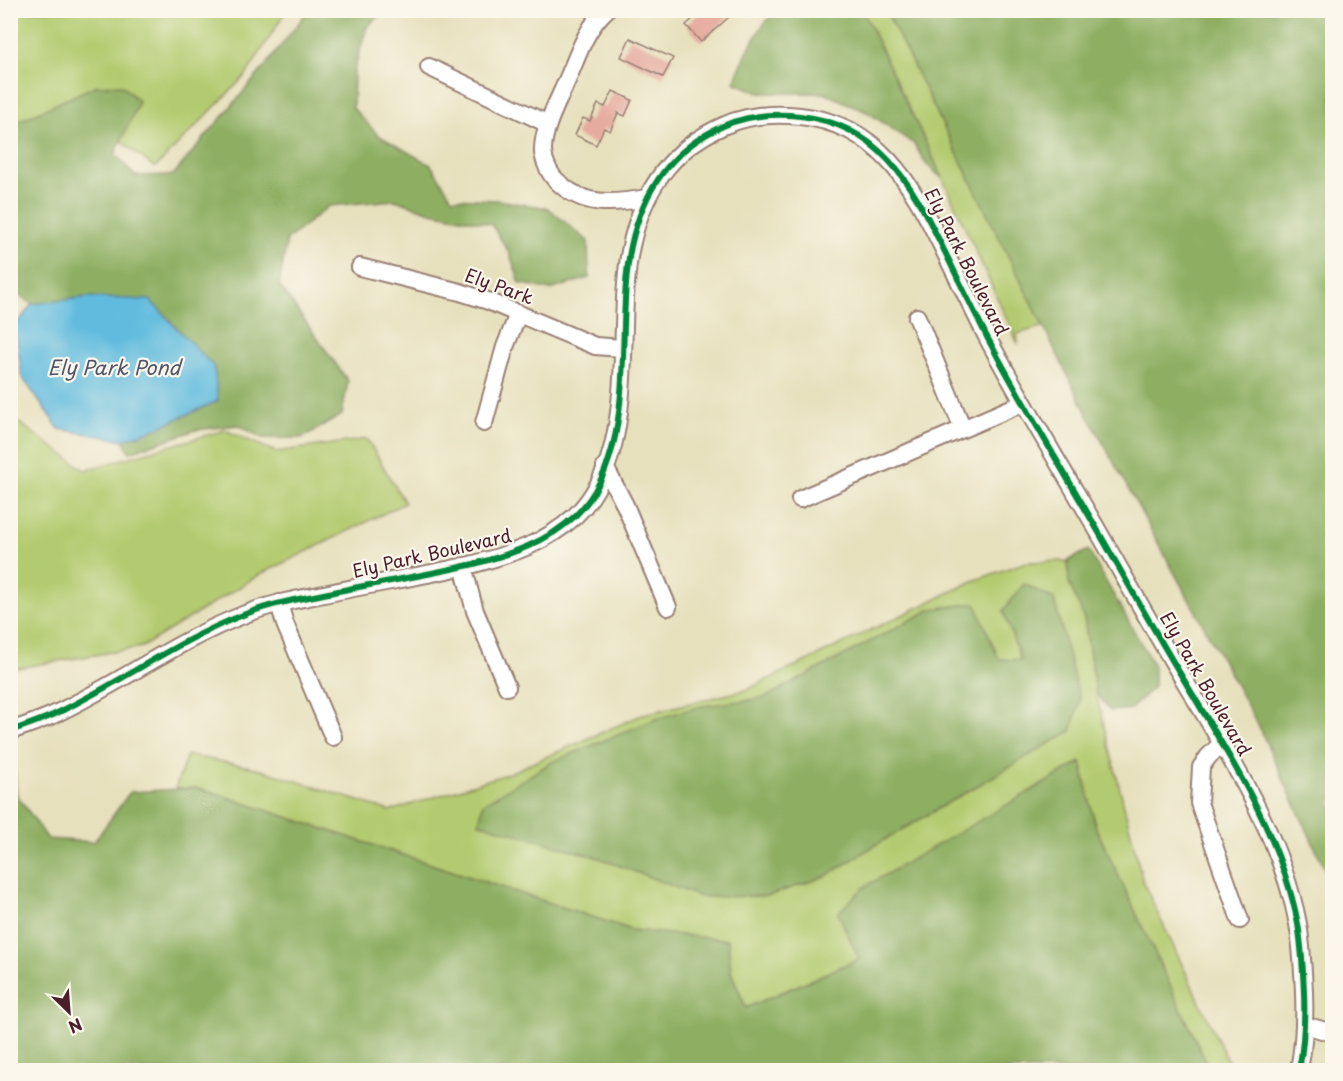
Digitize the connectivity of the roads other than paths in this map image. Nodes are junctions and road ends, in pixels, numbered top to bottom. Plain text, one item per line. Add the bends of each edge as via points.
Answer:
1 (606, 10) edge
2 (429, 67) dead end
3 (548, 124) junction
4 (647, 198) junction
5 (360, 267) dead end
6 (518, 314) junction
7 (917, 317) dead end
8 (622, 348) junction
9 (1023, 403) junction
10 (484, 423) dead end
11 (963, 429) junction
12 (605, 467) junction
13 (800, 499) dead end
14 (463, 566) junction
15 (279, 603) junction
16 (668, 607) dead end
17 (507, 687) dead end
18 (10, 731) edge
19 (333, 737) dead end
20 (1223, 742) junction
21 (1240, 920) dead end
22 (1305, 1025) junction
23 (1332, 1033) edge
24 (1299, 1071) edge

1 - 3 street via 587,34
2 - 3 street
3 - 4 street via 543,153 551,176 569,193 594,202
4 - 8 street, Ely Park Boulevard via 631,248
4 - 9 street, Ely Park Boulevard via 656,180 681,152 703,135 736,120 783,114 818,117 852,130 888,158 918,198
5 - 6 street, Ely Park via 460,292
6 - 8 street, Ely Park via 595,346
6 - 10 street
7 - 11 street
8 - 12 street, Ely Park Boulevard via 619,417
9 - 11 street
9 - 20 street, Ely Park Boulevard
11 - 13 street
12 - 14 street, Ely Park Boulevard via 587,502 547,537 513,554
12 - 16 street
14 - 15 street, Ely Park Boulevard
14 - 17 street via 475,611
15 - 18 street, Ely Park Boulevard via 241,615 51,716
15 - 19 street
20 - 21 street via 1201,767 1199,803
20 - 22 street, Ely Park Boulevard via 1279,858 1298,922
22 - 23 street
22 - 24 street, Ely Park Boulevard

